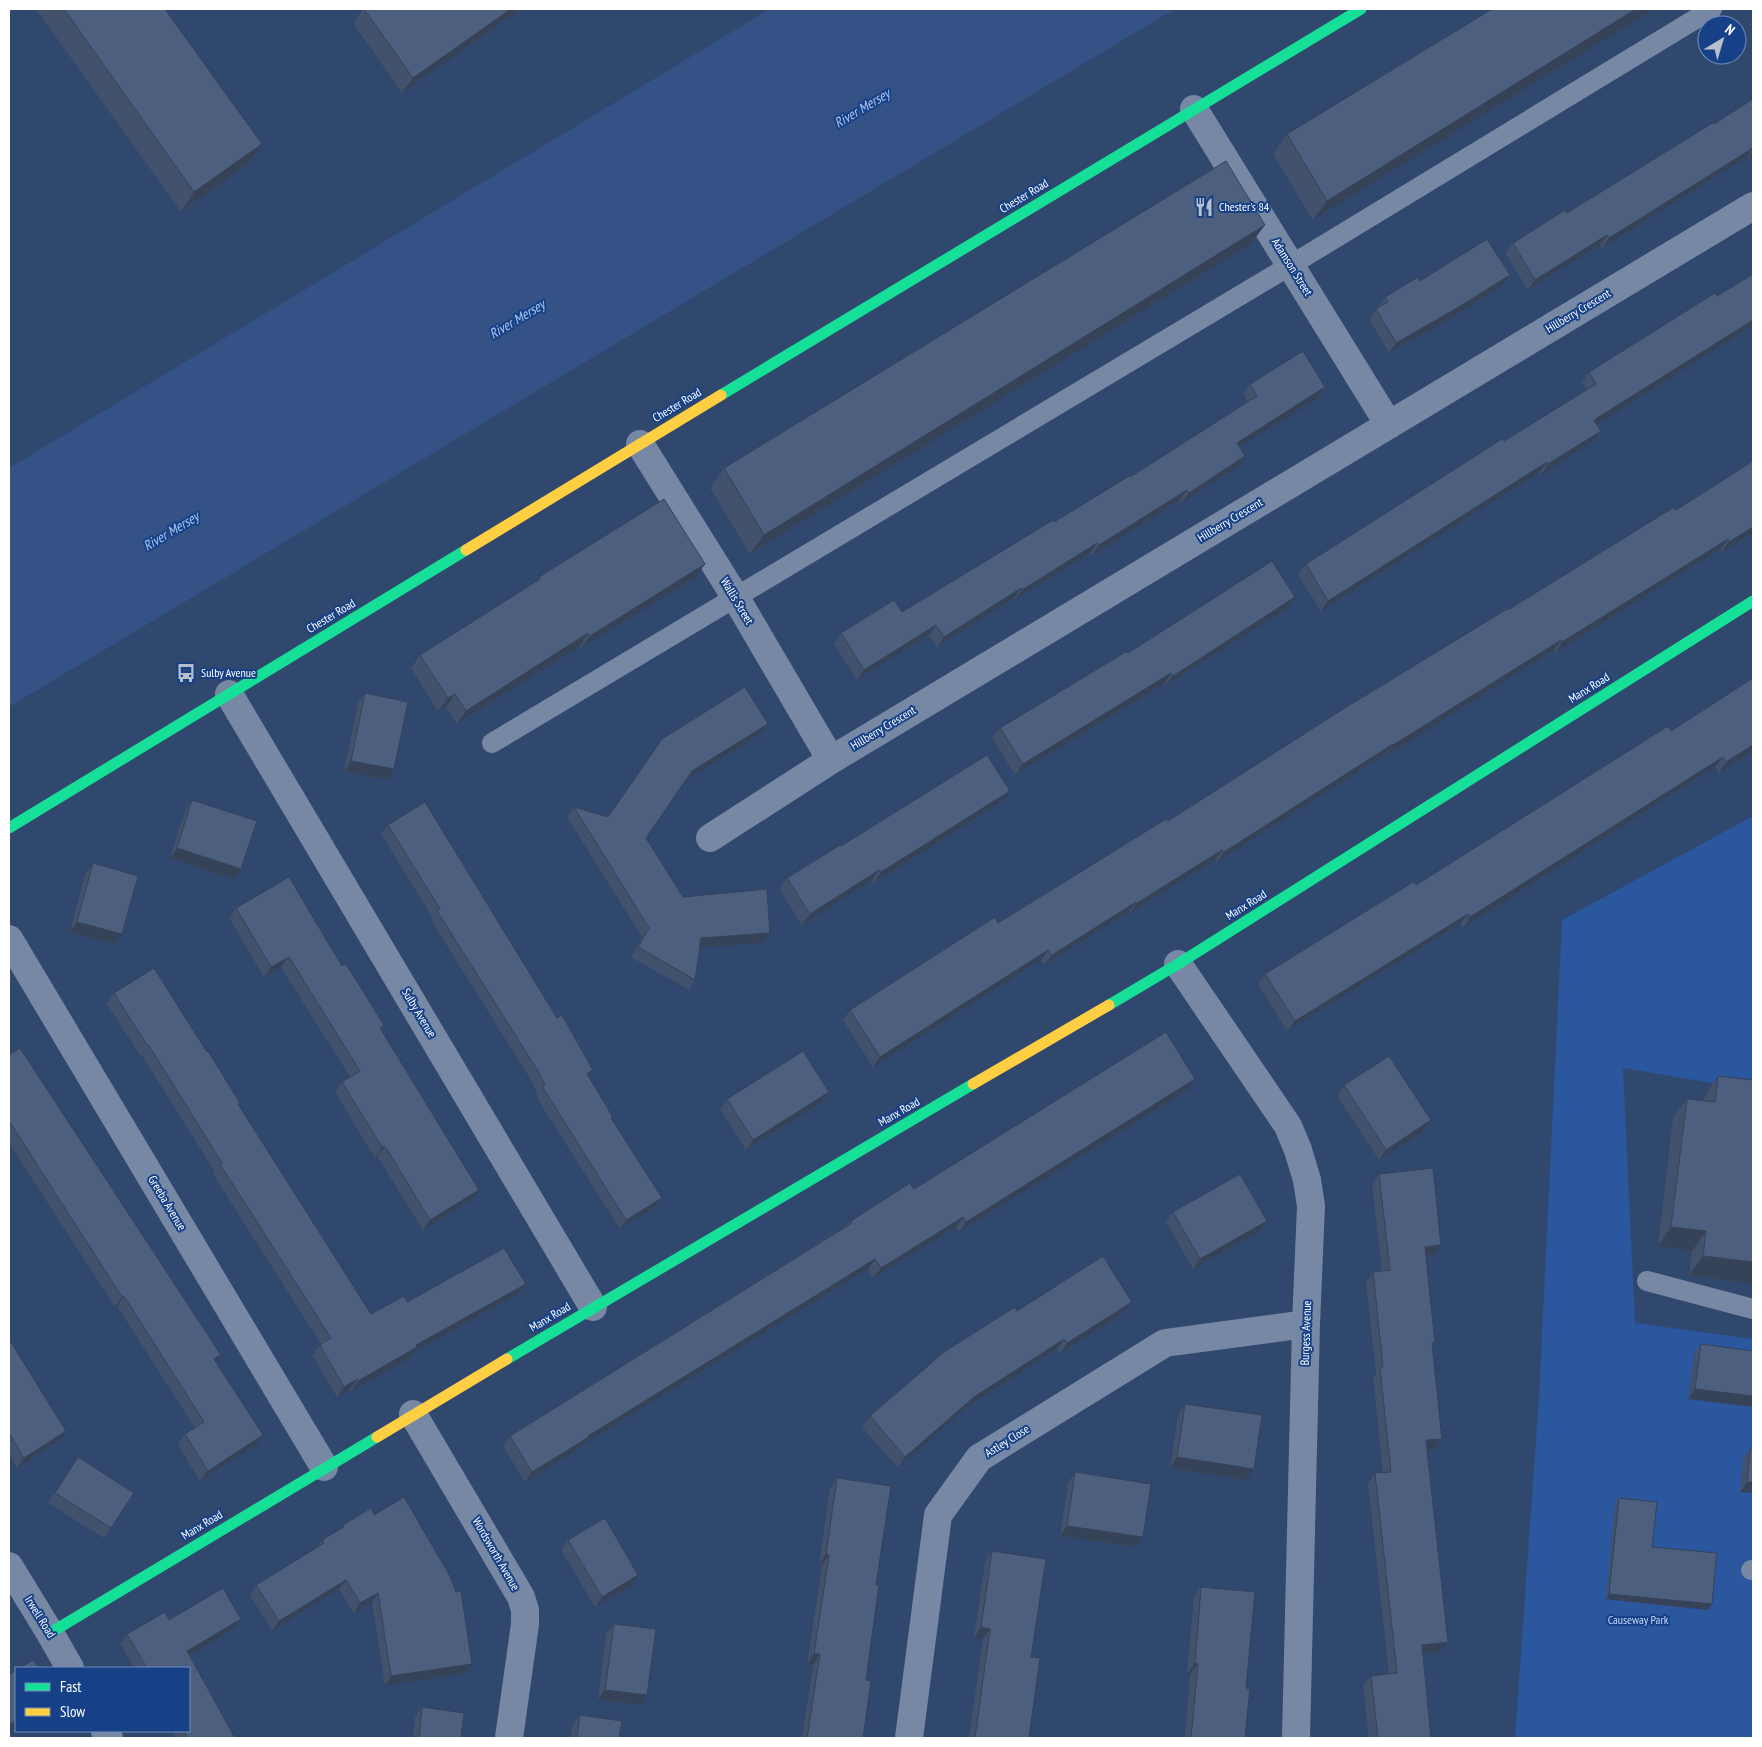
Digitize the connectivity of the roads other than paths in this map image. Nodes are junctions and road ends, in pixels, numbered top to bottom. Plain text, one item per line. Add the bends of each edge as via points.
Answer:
1 (1361, 9) edge
2 (1712, 9) edge
3 (1194, 110) junction
4 (1753, 206) edge
5 (1291, 265) junction
6 (1389, 425) junction
7 (640, 444) junction
8 (736, 598) junction
9 (1753, 601) edge
10 (229, 694) junction
11 (492, 743) dead end
12 (831, 760) junction
13 (9, 828) edge
14 (710, 838) dead end
15 (9, 939) edge
16 (1178, 964) junction
17 (1647, 1281) dead end
18 (593, 1307) junction
19 (1753, 1309) edge
20 (1306, 1324) junction
21 (413, 1414) junction
22 (324, 1467) junction
23 (13, 1583) edge
24 (50, 1633) junction
25 (69, 1667) edge
26 (509, 1738) edge
27 (908, 1738) edge
28 (1296, 1738) edge

1 - 3 main road, Chester Road
2 - 5 lane
3 - 5 street, Adamson Street
3 - 7 main road, Chester Road
4 - 6 street, Hillberry Crescent
5 - 6 street, Adamson Street
5 - 8 lane
6 - 12 street, Hillberry Crescent
7 - 8 street, Wallis Street
7 - 10 main road, Chester Road
8 - 11 lane
8 - 12 street, Wallis Street
9 - 16 main road, Manx Road
10 - 13 main road, Chester Road
10 - 18 street, Sulby Avenue
12 - 14 street, Hillberry Crescent
15 - 22 street, Greeba Avenue
16 - 18 main road, Manx Road
16 - 20 street, Burgess Avenue via 1288,1126 1298,1150 1308,1180 1311,1206
17 - 19 lane
18 - 21 main road, Manx Road
20 - 27 street, Astley Close via 1165,1343 979,1458 938,1515
20 - 28 street, Burgess Avenue
21 - 22 main road, Manx Road
21 - 26 street, Wordsworth Avenue via 525,1610
22 - 24 main road, Manx Road
23 - 24 street, Irwell Road
24 - 25 street, Irwell Road

